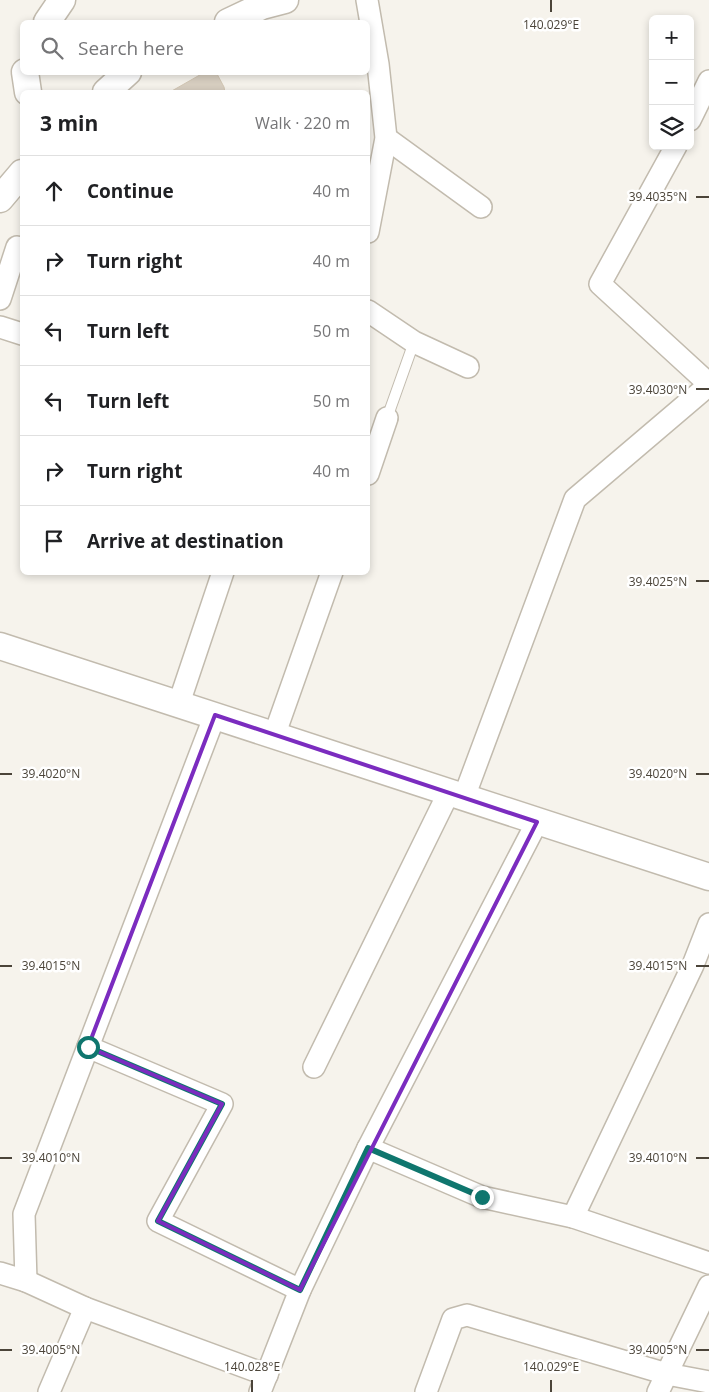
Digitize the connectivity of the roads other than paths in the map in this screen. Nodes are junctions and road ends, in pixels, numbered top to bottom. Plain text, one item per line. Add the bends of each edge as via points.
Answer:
1 (62, 0) edge
2 (285, 0) edge
3 (367, 0) edge
4 (48, 20) edge
5 (232, 20) edge
6 (25, 75) edge
7 (125, 75) edge
8 (709, 81) edge
9 (28, 90) edge
10 (108, 90) edge
11 (694, 112) edge
12 (386, 138) junction
13 (674, 150) edge
14 (20, 176) edge
15 (0, 199) edge
16 (481, 207) dead end
17 (370, 222) edge
18 (13, 245) edge
19 (0, 299) edge
20 (370, 312) edge
21 (0, 327) edge
22 (20, 333) edge
23 (414, 342) junction
24 (468, 367) dead end
25 (709, 384) edge
26 (387, 418) joint
27 (370, 468) edge
28 (222, 575) edge
29 (331, 575) edge
30 (0, 646) edge
31 (178, 703) junction
32 (215, 715) junction
33 (274, 736) junction
34 (456, 794) junction
35 (537, 822) junction
36 (709, 877) edge
37 (709, 924) edge
38 (88, 1047) junction
39 (314, 1067) dead end
40 (368, 1148) junction
41 (573, 1217) junction
42 (709, 1263) edge
43 (0, 1273) edge
44 (26, 1281) junction
45 (709, 1286) edge
46 (300, 1290) junction
47 (85, 1308) junction
48 (709, 1382) edge
49 (263, 1383) edge
50 (662, 1383) edge
51 (49, 1392) edge
52 (426, 1392) edge

1 - 4 street
2 - 5 street via 262,6
3 - 12 street
6 - 9 street
7 - 10 street
8 - 11 street
12 - 16 street
12 - 17 street
13 - 25 street via 600,284
14 - 15 street
18 - 19 street
20 - 23 street
21 - 22 street
23 - 24 street
23 - 26 lane
25 - 34 street via 575,499
26 - 27 street
28 - 31 street
29 - 33 street
30 - 31 street
31 - 32 street
32 - 33 street
32 - 38 street
33 - 34 street
34 - 35 street
34 - 39 street
35 - 36 street
35 - 40 street
37 - 41 street via 693,965
38 - 44 street via 24,1214
38 - 46 street via 222,1104 158,1221
40 - 41 street via 482,1197
40 - 46 street
41 - 42 street
43 - 44 street
44 - 47 street
45 - 50 street
46 - 49 street
47 - 49 street
47 - 51 street
48 - 50 street
50 - 52 street via 468,1315 453,1319

